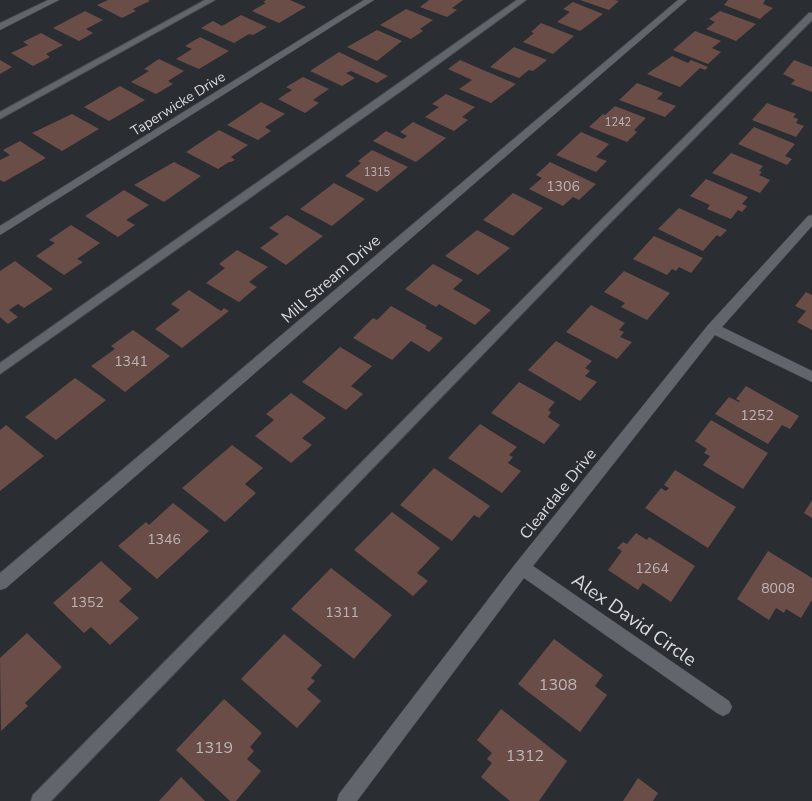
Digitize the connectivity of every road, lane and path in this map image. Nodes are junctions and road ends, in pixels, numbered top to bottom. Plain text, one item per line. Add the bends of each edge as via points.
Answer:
1 (56, 0) edge
2 (211, 0) edge
3 (370, 0) edge
4 (522, 0) edge
5 (683, 0) edge
6 (812, 15) edge
7 (0, 27) edge
8 (0, 116) edge
9 (812, 219) edge
10 (0, 231) edge
11 (713, 328) junction
12 (0, 369) edge
13 (812, 377) edge
14 (522, 568) junction
15 (0, 583) edge
16 (723, 707) dead end
17 (39, 801) edge
18 (346, 801) edge

1 - 7 street
2 - 8 lane
3 - 10 street, Taperwicke Drive
4 - 12 lane
5 - 15 street, Mill Stream Drive
6 - 17 lane
9 - 11 street, Cleardale Drive
11 - 13 street
11 - 14 street, Cleardale Drive
14 - 16 street, Alex David Circle
14 - 18 street, Cleardale Drive

